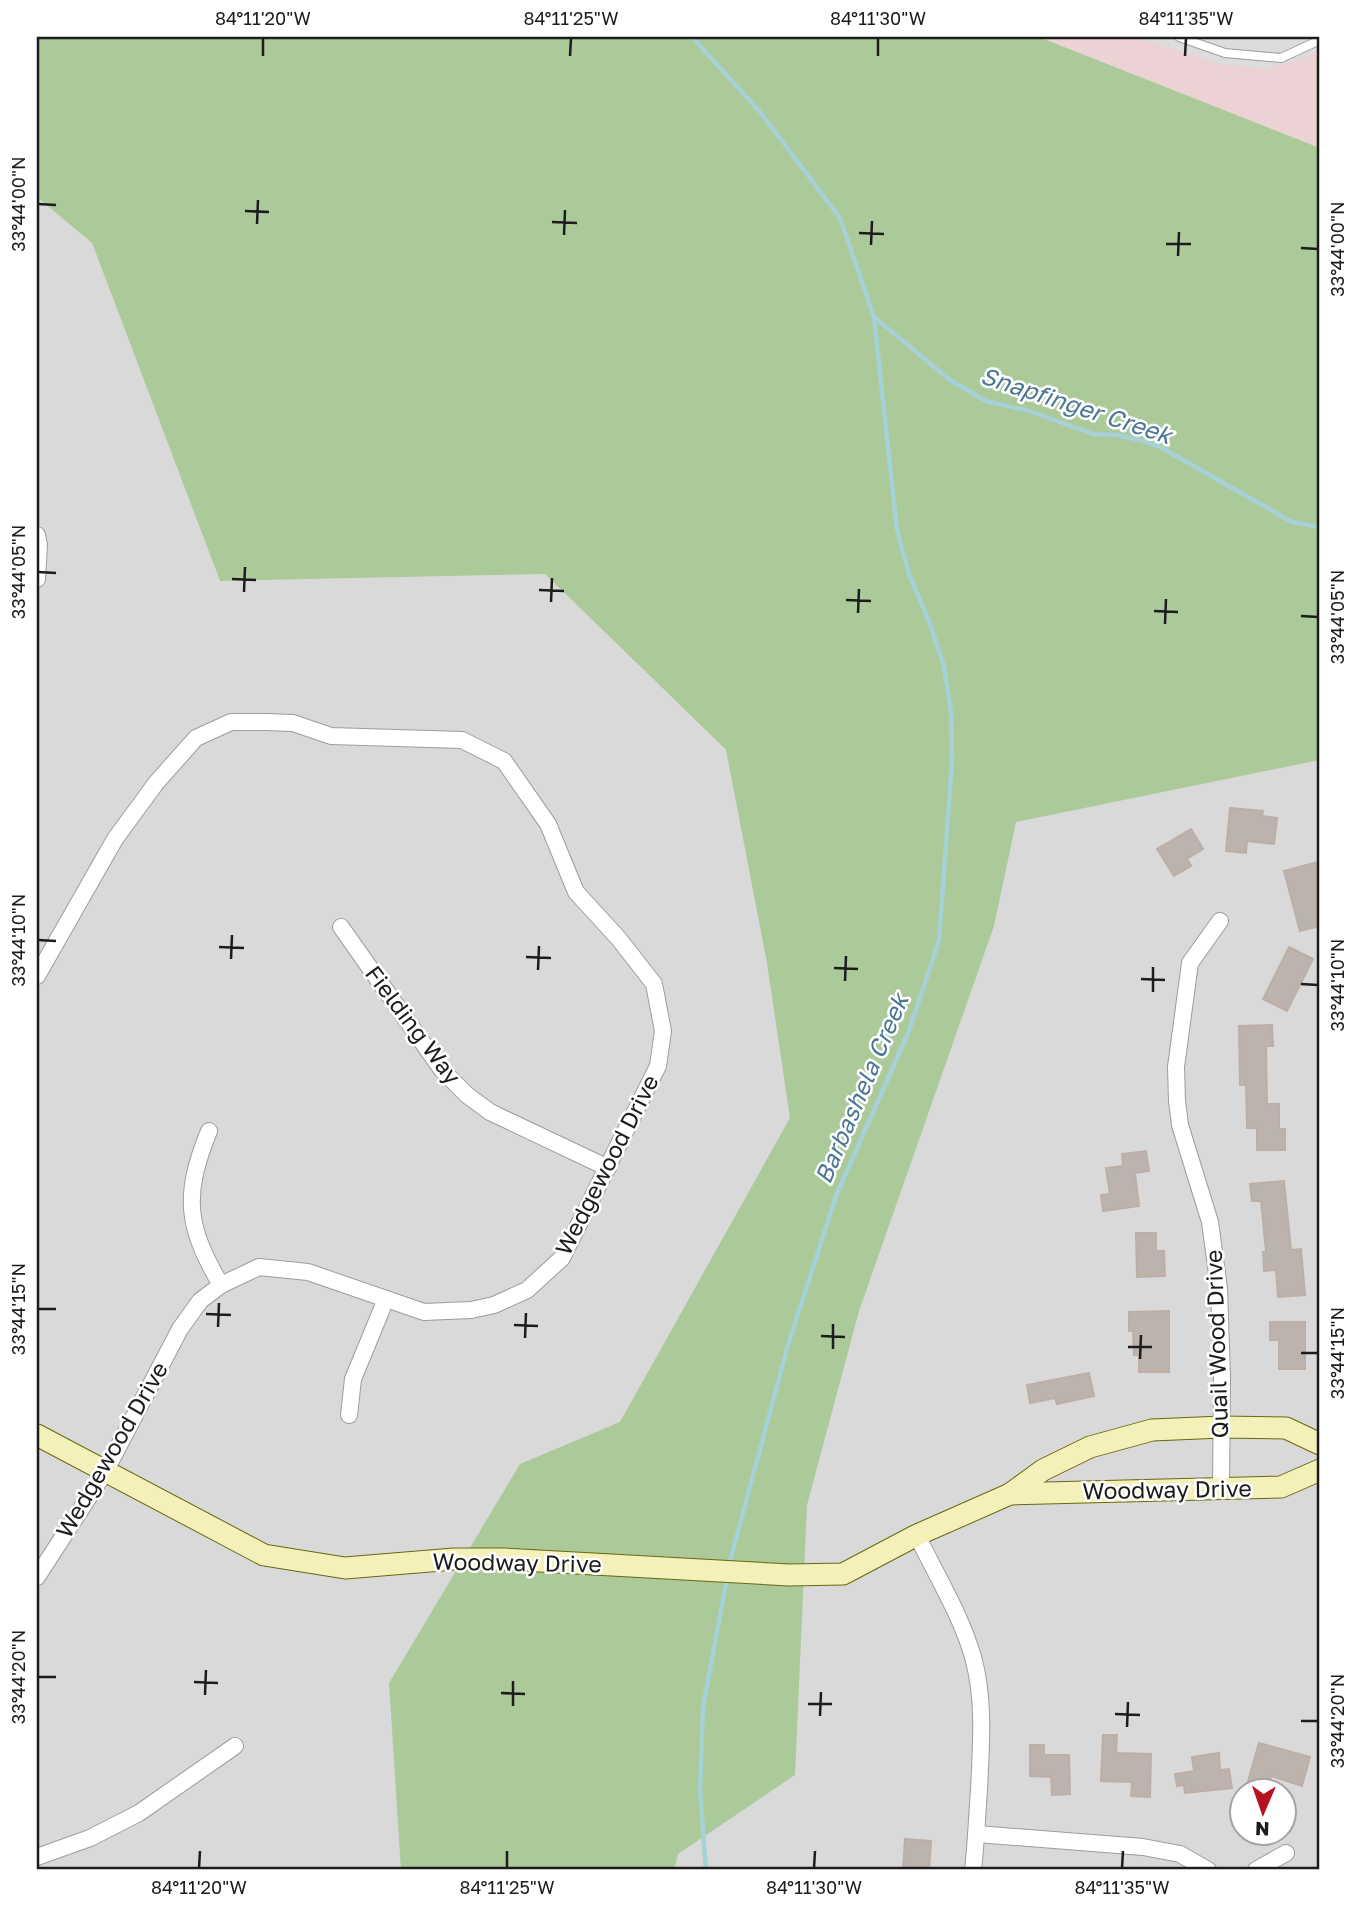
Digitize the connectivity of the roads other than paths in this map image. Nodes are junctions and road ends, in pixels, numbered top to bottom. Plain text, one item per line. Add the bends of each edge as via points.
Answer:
1 (1179, 37) edge
2 (1320, 40) edge
3 (37, 535) edge
4 (37, 579) edge
5 (1220, 921) dead end
6 (341, 927) dead end
7 (37, 976) edge
8 (209, 1131) dead end
9 (608, 1168) junction
10 (221, 1285) junction
11 (386, 1299) junction
12 (349, 1415) dead end
13 (1222, 1427) junction
14 (37, 1435) edge
15 (1320, 1444) edge
16 (1320, 1470) edge
17 (105, 1472) junction
18 (1221, 1489) junction
19 (1010, 1494) junction
20 (917, 1535) junction
21 (37, 1577) edge
22 (235, 1746) dead end
23 (977, 1834) junction
24 (1286, 1853) dead end
25 (37, 1857) edge
26 (973, 1870) edge
27 (1208, 1870) edge
28 (1256, 1870) edge

1 - 2 lane via 1225,53 1281,58
3 - 4 street
5 - 13 street, Quail Wood Drive via 1190,962 1176,1067 1180,1125 1210,1222 1219,1288
6 - 9 street, Fielding Way via 442,1070 467,1095 490,1112
7 - 9 street, Wedgewood Drive via 115,839 197,738 231,722 266,722 293,723 331,736 462,740 504,761 548,824 576,892 619,939 658,995 663,1031 658,1066
8 - 10 street via 190,1198 192,1221 205,1259
9 - 11 street, Wedgewood Drive via 562,1258 527,1290 471,1310 424,1312
10 - 11 street, Wedgewood Drive via 259,1267 308,1272
10 - 17 street, Wedgewood Drive via 200,1301 180,1329
11 - 12 street via 353,1380
13 - 15 street, Woodway Drive via 1286,1428
13 - 18 street, Quail Wood Drive
13 - 19 street, Woodway Drive via 1152,1430 1090,1447 1042,1470
14 - 17 street, Woodway Drive
16 - 18 street, Woodway Drive via 1281,1487
17 - 20 street, Woodway Drive via 264,1555 345,1568 454,1559 843,1574
17 - 21 street, Wedgewood Drive
18 - 19 street, Woodway Drive
19 - 20 street, Woodway Drive
20 - 23 street via 957,1617 978,1677
22 - 25 street via 139,1813 90,1838
23 - 26 street
23 - 27 street via 1143,1847 1180,1854
24 - 28 street

